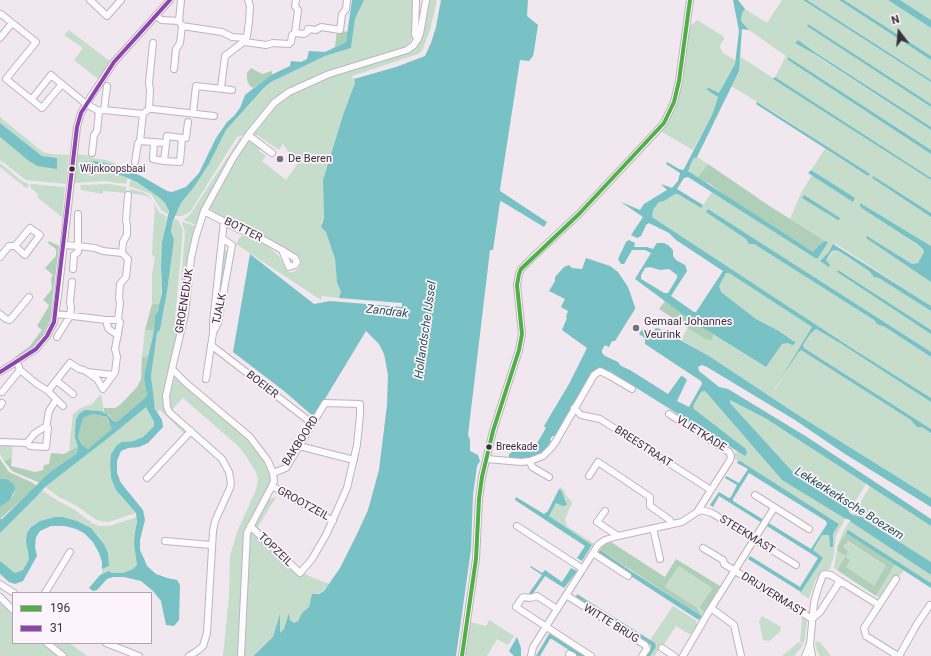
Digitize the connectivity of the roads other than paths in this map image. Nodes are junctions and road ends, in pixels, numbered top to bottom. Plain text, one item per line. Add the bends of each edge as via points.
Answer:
1 (90, 0) edge
2 (102, 0) edge
3 (121, 0) edge
4 (170, 0) edge
5 (181, 0) edge
6 (248, 0) edge
7 (296, 0) edge
8 (347, 0) edge
9 (416, 0) edge
10 (426, 0) edge
11 (690, 0) edge
12 (97, 6) junction
13 (0, 15) edge
14 (156, 15) junction
15 (12, 23) junction
16 (180, 24) junction
17 (295, 33) junction
18 (0, 38) edge
19 (418, 39) junction
20 (245, 40) junction
21 (154, 43) dead end
22 (174, 69) dead end
23 (62, 84) junction
24 (107, 86) dead end
25 (221, 88) junction
26 (232, 90) dead end
27 (32, 99) junction
28 (86, 104) junction
29 (148, 109) junction
30 (102, 111) junction
31 (193, 113) junction
32 (143, 114) junction
33 (214, 116) dead end
34 (188, 122) dead end
35 (248, 135) junction
36 (182, 138) junction
37 (140, 141) junction
38 (154, 142) junction
39 (166, 143) junction
40 (92, 153) dead end
41 (272, 153) dead end
42 (164, 160) junction
43 (135, 162) dead end
44 (128, 195) dead end
45 (204, 211) junction
46 (78, 214) dead end
47 (224, 221) junction
48 (223, 239) junction
49 (64, 245) junction
50 (15, 246) dead end
51 (78, 246) junction
52 (282, 250) dead end
53 (122, 253) junction
54 (0, 257) edge
55 (73, 269) dead end
56 (72, 282) dead end
57 (218, 284) junction
58 (225, 285) junction
59 (28, 297) dead end
60 (0, 314) edge
61 (56, 314) junction
62 (70, 316) junction
63 (106, 320) junction
64 (118, 320) junction
65 (213, 332) junction
66 (118, 335) junction
67 (57, 337) dead end
68 (211, 345) junction
69 (17, 362) junction
70 (172, 369) junction
71 (20, 370) junction
72 (0, 372) edge
73 (87, 372) junction
74 (113, 375) junction
75 (206, 379) dead end
76 (57, 381) junction
77 (632, 389) dead end
78 (48, 391) junction
79 (2, 392) dead end
80 (73, 394) dead end
81 (56, 400) junction
82 (63, 406) dead end
83 (574, 408) junction
84 (669, 414) dead end
85 (313, 424) junction
86 (46, 428) junction
87 (190, 431) junction
88 (0, 442) edge
89 (27, 443) junction
90 (299, 446) junction
91 (487, 459) junction
92 (354, 460) junction
93 (530, 461) junction
94 (273, 473) junction
95 (589, 476) dead end
96 (549, 477) dead end
97 (147, 478) dead end
98 (272, 486) junction
99 (711, 490) junction
100 (755, 495) dead end
101 (774, 508) junction
102 (604, 511) dead end
103 (697, 512) junction
104 (333, 521) junction
105 (671, 524) junction
106 (250, 526) junction
107 (517, 526) dead end
108 (653, 528) junction
109 (809, 529) dead end
110 (618, 536) junction
111 (754, 539) junction
112 (165, 541) dead end
113 (211, 545) junction
114 (704, 548) dead end
115 (70, 552) dead end
116 (593, 553) junction
117 (660, 559) dead end
118 (796, 565) dead end
119 (583, 569) junction
120 (734, 571) junction
121 (628, 576) dead end
122 (896, 579) dead end
123 (840, 580) junction
124 (0, 584) edge
125 (12, 592) edge
126 (46, 592) edge
127 (566, 595) junction
128 (0, 597) edge
129 (882, 601) junction
130 (930, 605) edge
131 (711, 608) junction
132 (12, 609) edge
133 (557, 609) junction
134 (812, 619) junction
135 (546, 628) junction
136 (48, 644) edge
137 (108, 644) edge
138 (810, 644) junction
139 (662, 648) dead end
140 (63, 656) edge
141 (139, 656) edge
142 (189, 656) edge
143 (241, 656) edge
144 (462, 656) edge
145 (531, 656) edge
146 (591, 656) edge
147 (642, 656) edge
148 (674, 656) edge
149 (683, 656) edge
150 (742, 656) edge
151 (805, 656) edge
152 (812, 656) edge
153 (898, 656) edge

1 - 12 street
2 - 12 street
3 - 12 street via 107,16
4 - 14 street
5 - 16 street
6 - 20 street via 249,22
7 - 17 street via 295,6 298,10
8 - 17 street via 340,30 321,27 316,30 308,29 304,34
9 - 19 street via 415,35
10 - 19 street
11 - 91 street via 677,92 668,115 654,134 565,228 521,269 517,285 522,334
13 - 15 street
14 - 16 street via 161,20
14 - 28 street via 114,62
15 - 18 street
15 - 27 street via 36,42 6,79
16 - 20 street via 222,32
16 - 22 street via 180,43 176,49
17 - 20 street via 289,44 266,45
19 - 35 street, GROENEDIJK via 407,50 337,71 289,92 269,109
20 - 25 street via 225,56
21 - 29 street
23 - 27 street via 42,108
23 - 27 street via 51,75
23 - 28 street
24 - 30 street
25 - 26 street
25 - 31 street via 196,86
28 - 30 street
28 - 49 street via 77,127
29 - 31 street
29 - 32 street
30 - 32 street
30 - 40 street via 94,135
31 - 33 street
32 - 37 street
34 - 36 street via 186,138
35 - 41 street
35 - 45 street, GROENEDIJK
36 - 39 street via 167,136
36 - 42 street via 180,162
37 - 38 street
37 - 43 street
38 - 39 street
38 - 42 street via 153,159
39 - 42 street
44 - 53 street via 126,235 122,242
45 - 47 street, BOTTER
45 - 70 street, GROENEDIJK via 193,245 185,314
46 - 51 street
47 - 48 street, TJALK
47 - 52 street, BOTTER
48 - 57 street, TJALK
48 - 58 street, TJALK via 232,245
49 - 51 street
49 - 61 street
50 - 54 street via 9,246
51 - 53 street
51 - 55 street
53 - 64 street via 128,259 126,278 120,284
56 - 62 street
57 - 58 street, TJALK
57 - 65 street, TJALK
58 - 65 street, TJALK via 218,323
59 - 60 street via 10,320 6,320
61 - 62 street
61 - 69 street via 43,342
62 - 63 street
62 - 67 street
63 - 64 street
63 - 66 street via 108,328
64 - 66 street
65 - 68 street, TJALK
66 - 74 street
68 - 75 street, TJALK
68 - 85 street, BOEIER
69 - 71 street
69 - 72 street
70 - 87 street, GROENEDIJK via 167,407 169,412
70 - 94 street via 250,437 268,461
71 - 78 street
71 - 79 street
73 - 74 street
73 - 74 street via 97,379 103,389
73 - 76 street via 70,363
76 - 78 street
76 - 80 street
77 - 83 street via 600,371 594,375
78 - 81 street
81 - 82 street
81 - 86 street via 49,411
83 - 93 street via 552,447 543,456
83 - 99 street, BREESTRAAT via 581,415 600,419
84 - 99 street, VLIETKADE via 729,452 730,460
85 - 90 street, BAKBOORD
85 - 92 street, BAKBOORD via 325,403 360,404
86 - 89 street via 34,434
86 - 89 street via 46,447 30,446
87 - 97 street
87 - 113 street via 222,459 229,472 230,488 215,522
88 - 89 street
90 - 92 street
90 - 94 street, BAKBOORD via 286,468
91 - 93 street via 506,462
91 - 144 street via 479,499 476,559
92 - 104 street via 347,488
93 - 96 street via 532,467
94 - 98 street
95 - 105 street via 598,462 650,497 650,506 670,520
98 - 104 street, GROOTZEIL
98 - 106 street
99 - 103 street
100 - 101 street
101 - 109 street
101 - 111 street
102 - 110 street via 597,522
103 - 105 street via 682,522
103 - 111 street, STEEKMAST via 701,510 712,513
104 - 106 street, TOPZEIL via 312,559 300,573
105 - 108 street
106 - 143 street via 246,541
107 - 119 street
108 - 110 street
108 - 117 street
110 - 116 street via 605,540
111 - 118 street, STEEKMAST
111 - 120 street
112 - 113 street
113 - 142 street via 207,633 203,646
114 - 120 street, DRIJVERMAST
115 - 126 street
116 - 119 street
116 - 121 street
119 - 127 street
120 - 131 street
120 - 134 street, DRIJVERMAST
122 - 129 street
123 - 129 street
123 - 134 street via 820,612
123 - 134 street via 831,575 823,575
124 - 125 street
127 - 133 street
127 - 147 street, WITTE BRUG via 645,645 647,649
128 - 132 street
129 - 153 street via 864,628 866,636
130 - 153 street
131 - 149 street
131 - 150 street via 734,626
133 - 135 street
133 - 135 street via 537,596 522,598 516,608
134 - 138 street
135 - 145 street via 533,647
135 - 146 street
136 - 140 street
137 - 141 street
138 - 151 street
138 - 152 street
139 - 148 street

